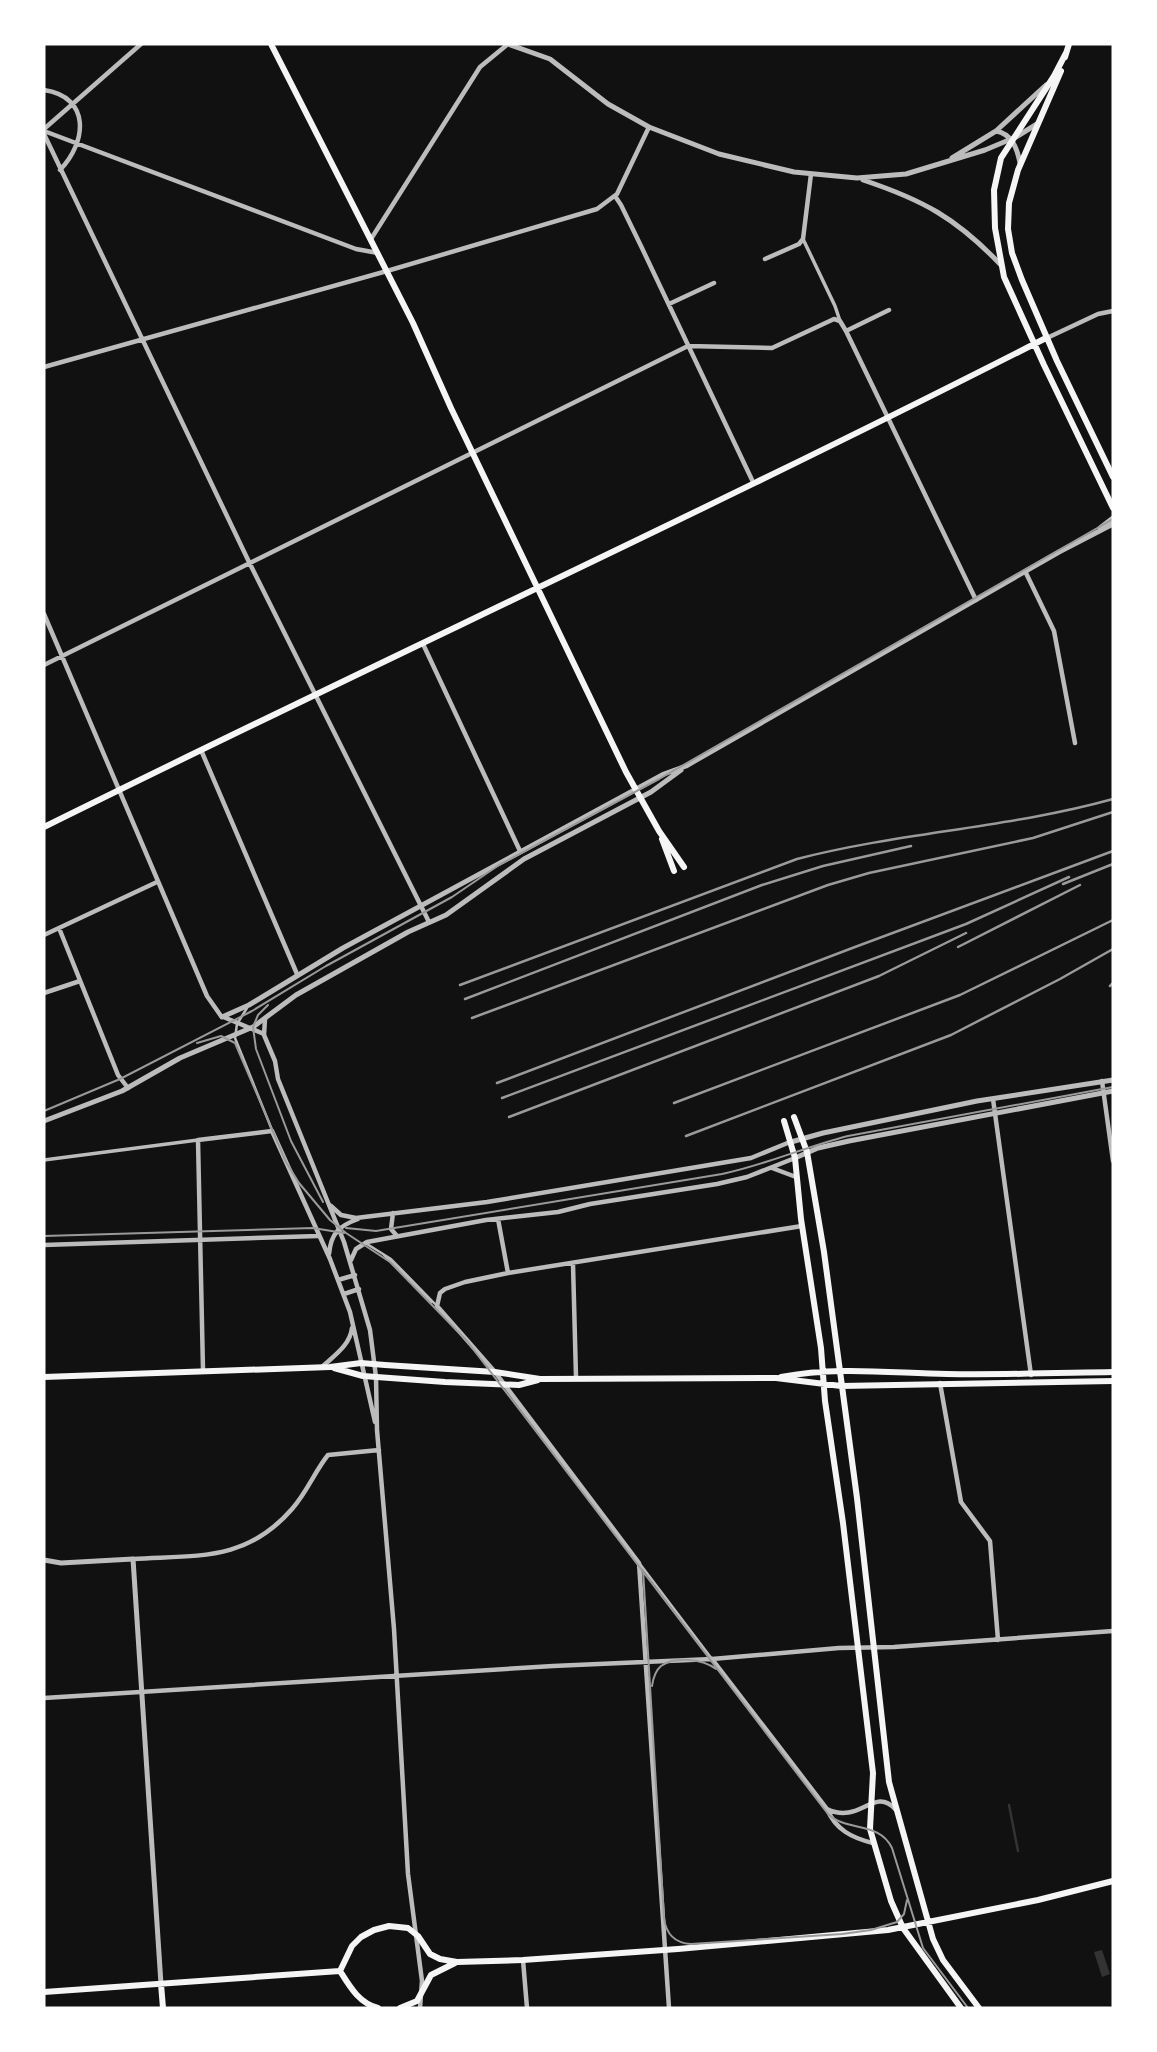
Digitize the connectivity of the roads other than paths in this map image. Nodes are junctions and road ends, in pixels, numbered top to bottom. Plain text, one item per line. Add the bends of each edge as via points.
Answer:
1 (141, 44) edge
2 (271, 44) edge
3 (508, 44) edge
4 (1069, 44) edge
5 (1066, 53) junction
6 (1054, 76) junction
7 (44, 90) edge
8 (72, 104) junction
9 (1037, 124) junction
10 (649, 127) junction
11 (44, 131) edge
12 (996, 131) junction
13 (1011, 139) junction
14 (78, 143) junction
15 (1020, 163) junction
16 (940, 165) junction
17 (60, 170) junction
18 (811, 174) junction
19 (857, 178) junction
20 (615, 196) junction
21 (371, 239) junction
22 (803, 239) junction
23 (379, 254) junction
24 (765, 259) dead end
25 (1000, 264) junction
26 (387, 271) junction
27 (714, 283) dead end
28 (669, 304) junction
29 (889, 310) dead end
30 (1113, 310) edge
31 (840, 321) junction
32 (846, 331) junction
33 (1046, 338) junction
34 (141, 339) junction
35 (1034, 344) junction
36 (688, 346) junction
37 (44, 367) edge
38 (888, 417) junction
39 (473, 453) junction
40 (1113, 477) edge
41 (753, 482) junction
42 (1113, 508) edge
43 (1113, 518) edge
44 (1113, 524) edge
45 (1089, 536) junction
46 (249, 562) junction
47 (1025, 571) junction
48 (538, 589) junction
49 (976, 600) junction
50 (44, 614) edge
51 (423, 644) junction
52 (61, 656) junction
53 (44, 665) edge
54 (314, 695) junction
55 (1074, 743) dead end
56 (201, 750) junction
57 (686, 766) junction
58 (120, 789) junction
59 (636, 789) junction
60 (640, 798) junction
61 (44, 827) edge
62 (659, 831) junction
63 (520, 851) junction
64 (684, 867) dead end
65 (674, 871) dead end
66 (157, 882) junction
67 (421, 905) junction
68 (429, 922) junction
69 (59, 928) junction
70 (44, 935) edge
71 (297, 974) junction
72 (80, 981) junction
73 (44, 993) edge
74 (249, 1005) junction
75 (222, 1017) junction
76 (265, 1019) junction
77 (238, 1022) junction
78 (249, 1028) junction
79 (235, 1035) junction
80 (264, 1035) junction
81 (1113, 1080) edge
82 (1102, 1081) junction
83 (128, 1088) junction
84 (1113, 1091) edge
85 (1103, 1093) junction
86 (993, 1099) junction
87 (996, 1114) junction
88 (793, 1117) dead end
89 (44, 1121) edge
90 (784, 1121) dead end
91 (272, 1131) junction
92 (803, 1138) junction
93 (198, 1140) junction
94 (791, 1142) junction
95 (807, 1152) junction
96 (795, 1158) junction
97 (44, 1160) edge
98 (1113, 1161) edge
99 (771, 1168) junction
100 (797, 1177) junction
101 (329, 1205) junction
102 (393, 1213) junction
103 (362, 1218) junction
104 (499, 1219) junction
105 (802, 1226) junction
106 (338, 1228) junction
107 (318, 1236) junction
108 (397, 1236) junction
109 (200, 1240) junction
110 (364, 1243) junction
111 (44, 1245) edge
112 (330, 1259) junction
113 (352, 1264) junction
114 (573, 1264) junction
115 (508, 1273) junction
116 (355, 1275) junction
117 (338, 1280) junction
118 (359, 1289) junction
119 (343, 1294) junction
120 (437, 1306) junction
121 (352, 1323) junction
122 (361, 1363) junction
123 (374, 1364) junction
124 (326, 1367) junction
125 (840, 1369) junction
126 (203, 1370) junction
127 (824, 1371) junction
128 (495, 1372) junction
129 (1113, 1372) edge
130 (1031, 1374) junction
131 (363, 1376) junction
132 (44, 1377) edge
133 (376, 1377) junction
134 (576, 1377) junction
135 (776, 1378) junction
136 (540, 1379) junction
137 (1113, 1381) edge
138 (940, 1383) junction
139 (1032, 1383) junction
140 (504, 1385) junction
141 (824, 1385) junction
142 (841, 1386) junction
143 (377, 1430) junction
144 (379, 1450) junction
145 (133, 1559) junction
146 (44, 1562) edge
147 (639, 1563) junction
148 (1113, 1631) edge
149 (998, 1640) junction
150 (858, 1647) junction
151 (875, 1648) junction
152 (712, 1659) junction
153 (646, 1662) junction
154 (397, 1677) junction
155 (142, 1692) junction
156 (44, 1698) edge
157 (872, 1803) junction
158 (827, 1809) junction
159 (898, 1812) junction
160 (873, 1843) junction
161 (1113, 1881) edge
162 (927, 1922) junction
163 (903, 1928) junction
164 (418, 1936) junction
165 (665, 1950) junction
166 (523, 1960) junction
167 (457, 1962) junction
168 (340, 1970) junction
169 (161, 1984) junction
170 (44, 1992) edge
171 (422, 1995) junction
172 (163, 2008) edge
173 (378, 2008) edge
174 (400, 2008) edge
175 (420, 2008) edge
176 (527, 2008) edge
177 (669, 2008) edge
178 (961, 2008) edge
179 (979, 2008) edge

1 - 8 street
2 - 21 main road
3 - 10 street via 550,59 608,104
3 - 21 street via 480,67
4 - 5 main road
5 - 6 main road
5 - 9 main road
6 - 12 street
6 - 13 main road
7 - 8 street via 64,96
8 - 11 street
8 - 14 street via 80,122
9 - 13 street
9 - 15 main road
10 - 18 street via 719,154
10 - 20 street
11 - 14 street
11 - 17 street
12 - 13 street
12 - 16 street
13 - 15 street
13 - 16 street
13 - 25 main road via 994,190
14 - 17 street
14 - 23 street
15 - 33 main road via 1008,217 1010,241
16 - 19 street
17 - 34 street
18 - 19 street
18 - 22 street
19 - 25 street via 935,209
20 - 26 street via 597,209
20 - 28 street
21 - 23 main road
22 - 24 street
22 - 31 street
23 - 26 main road
25 - 35 main road
26 - 34 street
26 - 39 main road
27 - 28 street
28 - 36 street
29 - 32 street
30 - 33 street
31 - 32 street
31 - 36 street via 830,320 766,349
32 - 38 street
33 - 35 main road
33 - 40 main road
34 - 37 street
34 - 46 street
35 - 38 main road
35 - 42 main road
36 - 39 street
36 - 41 street
38 - 41 main road
38 - 49 street
39 - 46 street
39 - 48 main road
41 - 48 main road
43 - 45 street
44 - 45 street
45 - 47 street
46 - 52 street
46 - 54 street
47 - 49 street
47 - 55 street via 1054,631
48 - 51 main road
48 - 59 main road
49 - 57 street
50 - 52 street
51 - 54 main road
51 - 63 street
52 - 53 street
52 - 58 street
54 - 56 main road
54 - 67 street
56 - 58 main road
56 - 71 street
57 - 59 street
57 - 60 street
58 - 61 main road
58 - 66 street
59 - 60 main road
59 - 63 street
60 - 62 main road
60 - 68 street via 524,859 453,911
62 - 64 main road
62 - 65 main road
63 - 67 street
66 - 69 street
66 - 75 street via 207,996
67 - 68 street
67 - 71 street
68 - 76 street via 296,995
69 - 70 street
69 - 72 street
71 - 74 street
72 - 73 street
72 - 83 street via 118,1075
74 - 75 street
74 - 77 lane
75 - 77 street
76 - 78 street
76 - 80 street
77 - 78 street
77 - 79 lane
78 - 79 street
78 - 80 street
79 - 83 street via 180,1058
79 - 91 lane
80 - 101 street
81 - 82 street
82 - 85 street
82 - 86 street
83 - 89 street
84 - 85 street
85 - 87 street
85 - 98 street
86 - 87 street
86 - 92 street
87 - 95 street
87 - 130 street
88 - 92 main road
90 - 94 main road
91 - 93 street
91 - 107 street
92 - 94 street
92 - 95 main road
93 - 97 street
93 - 109 street
94 - 96 main road
94 - 102 street via 751,1158
95 - 96 street
95 - 125 main road
96 - 99 street
96 - 100 main road
99 - 100 street
99 - 104 street via 717,1184
100 - 105 main road
101 - 103 street via 344,1216
101 - 106 street
102 - 103 street
102 - 108 street via 391,1229
103 - 106 street
104 - 108 street
104 - 115 street
105 - 114 street
105 - 127 main road
106 - 112 street via 331,1239
106 - 113 street
107 - 109 street
107 - 112 street
108 - 110 street
109 - 111 street
109 - 126 street
110 - 113 street via 353,1254
110 - 120 lane via 398,1265
112 - 117 street
113 - 116 street
114 - 115 street
114 - 134 street
115 - 120 street via 445,1289
116 - 117 street
116 - 118 street
117 - 119 street
118 - 119 street
118 - 123 street
119 - 121 street
120 - 128 street
121 - 122 street
121 - 124 street via 351,1337
122 - 123 main road
122 - 124 main road
122 - 131 street
123 - 128 main road
123 - 133 street
124 - 126 main road
124 - 131 main road
125 - 127 main road
125 - 130 main road
125 - 142 main road
126 - 132 main road
127 - 135 main road
127 - 141 main road
128 - 136 main road
128 - 140 street
129 - 130 main road
130 - 139 street
131 - 133 main road
131 - 143 street
133 - 140 main road
133 - 143 street
134 - 135 main road
134 - 136 main road
135 - 141 main road
136 - 140 main road
137 - 139 main road
138 - 139 main road
138 - 142 main road
138 - 149 street via 961,1502 990,1541
140 - 147 street
141 - 142 main road
141 - 150 main road
142 - 151 main road
143 - 144 street
144 - 145 street via 328,1455 294,1507 265,1533 233,1551
144 - 154 street
145 - 146 street
145 - 155 street
147 - 152 lane
147 - 153 street
148 - 149 street
149 - 151 street
150 - 151 street
150 - 152 street
150 - 157 main road via 873,1773
151 - 159 main road via 887,1776
152 - 153 street
152 - 158 street
153 - 154 street
153 - 165 street
154 - 155 street
154 - 164 street via 408,1874
155 - 156 street
155 - 169 street
157 - 158 street via 850,1814
157 - 159 street via 884,1801
157 - 160 main road
158 - 160 street via 842,1830
159 - 162 main road
160 - 163 main road
161 - 162 main road
162 - 163 main road
162 - 179 main road via 943,1960
163 - 165 main road
163 - 178 main road
164 - 167 main road via 430,1954
164 - 168 main road via 403,1927 374,1930 356,1941
164 - 171 street
165 - 166 main road
165 - 177 street
166 - 167 main road
166 - 176 street
167 - 171 main road via 431,1975
168 - 169 main road
168 - 173 main road via 357,1996
169 - 170 main road
169 - 172 main road
171 - 174 main road via 414,2004
171 - 175 street

